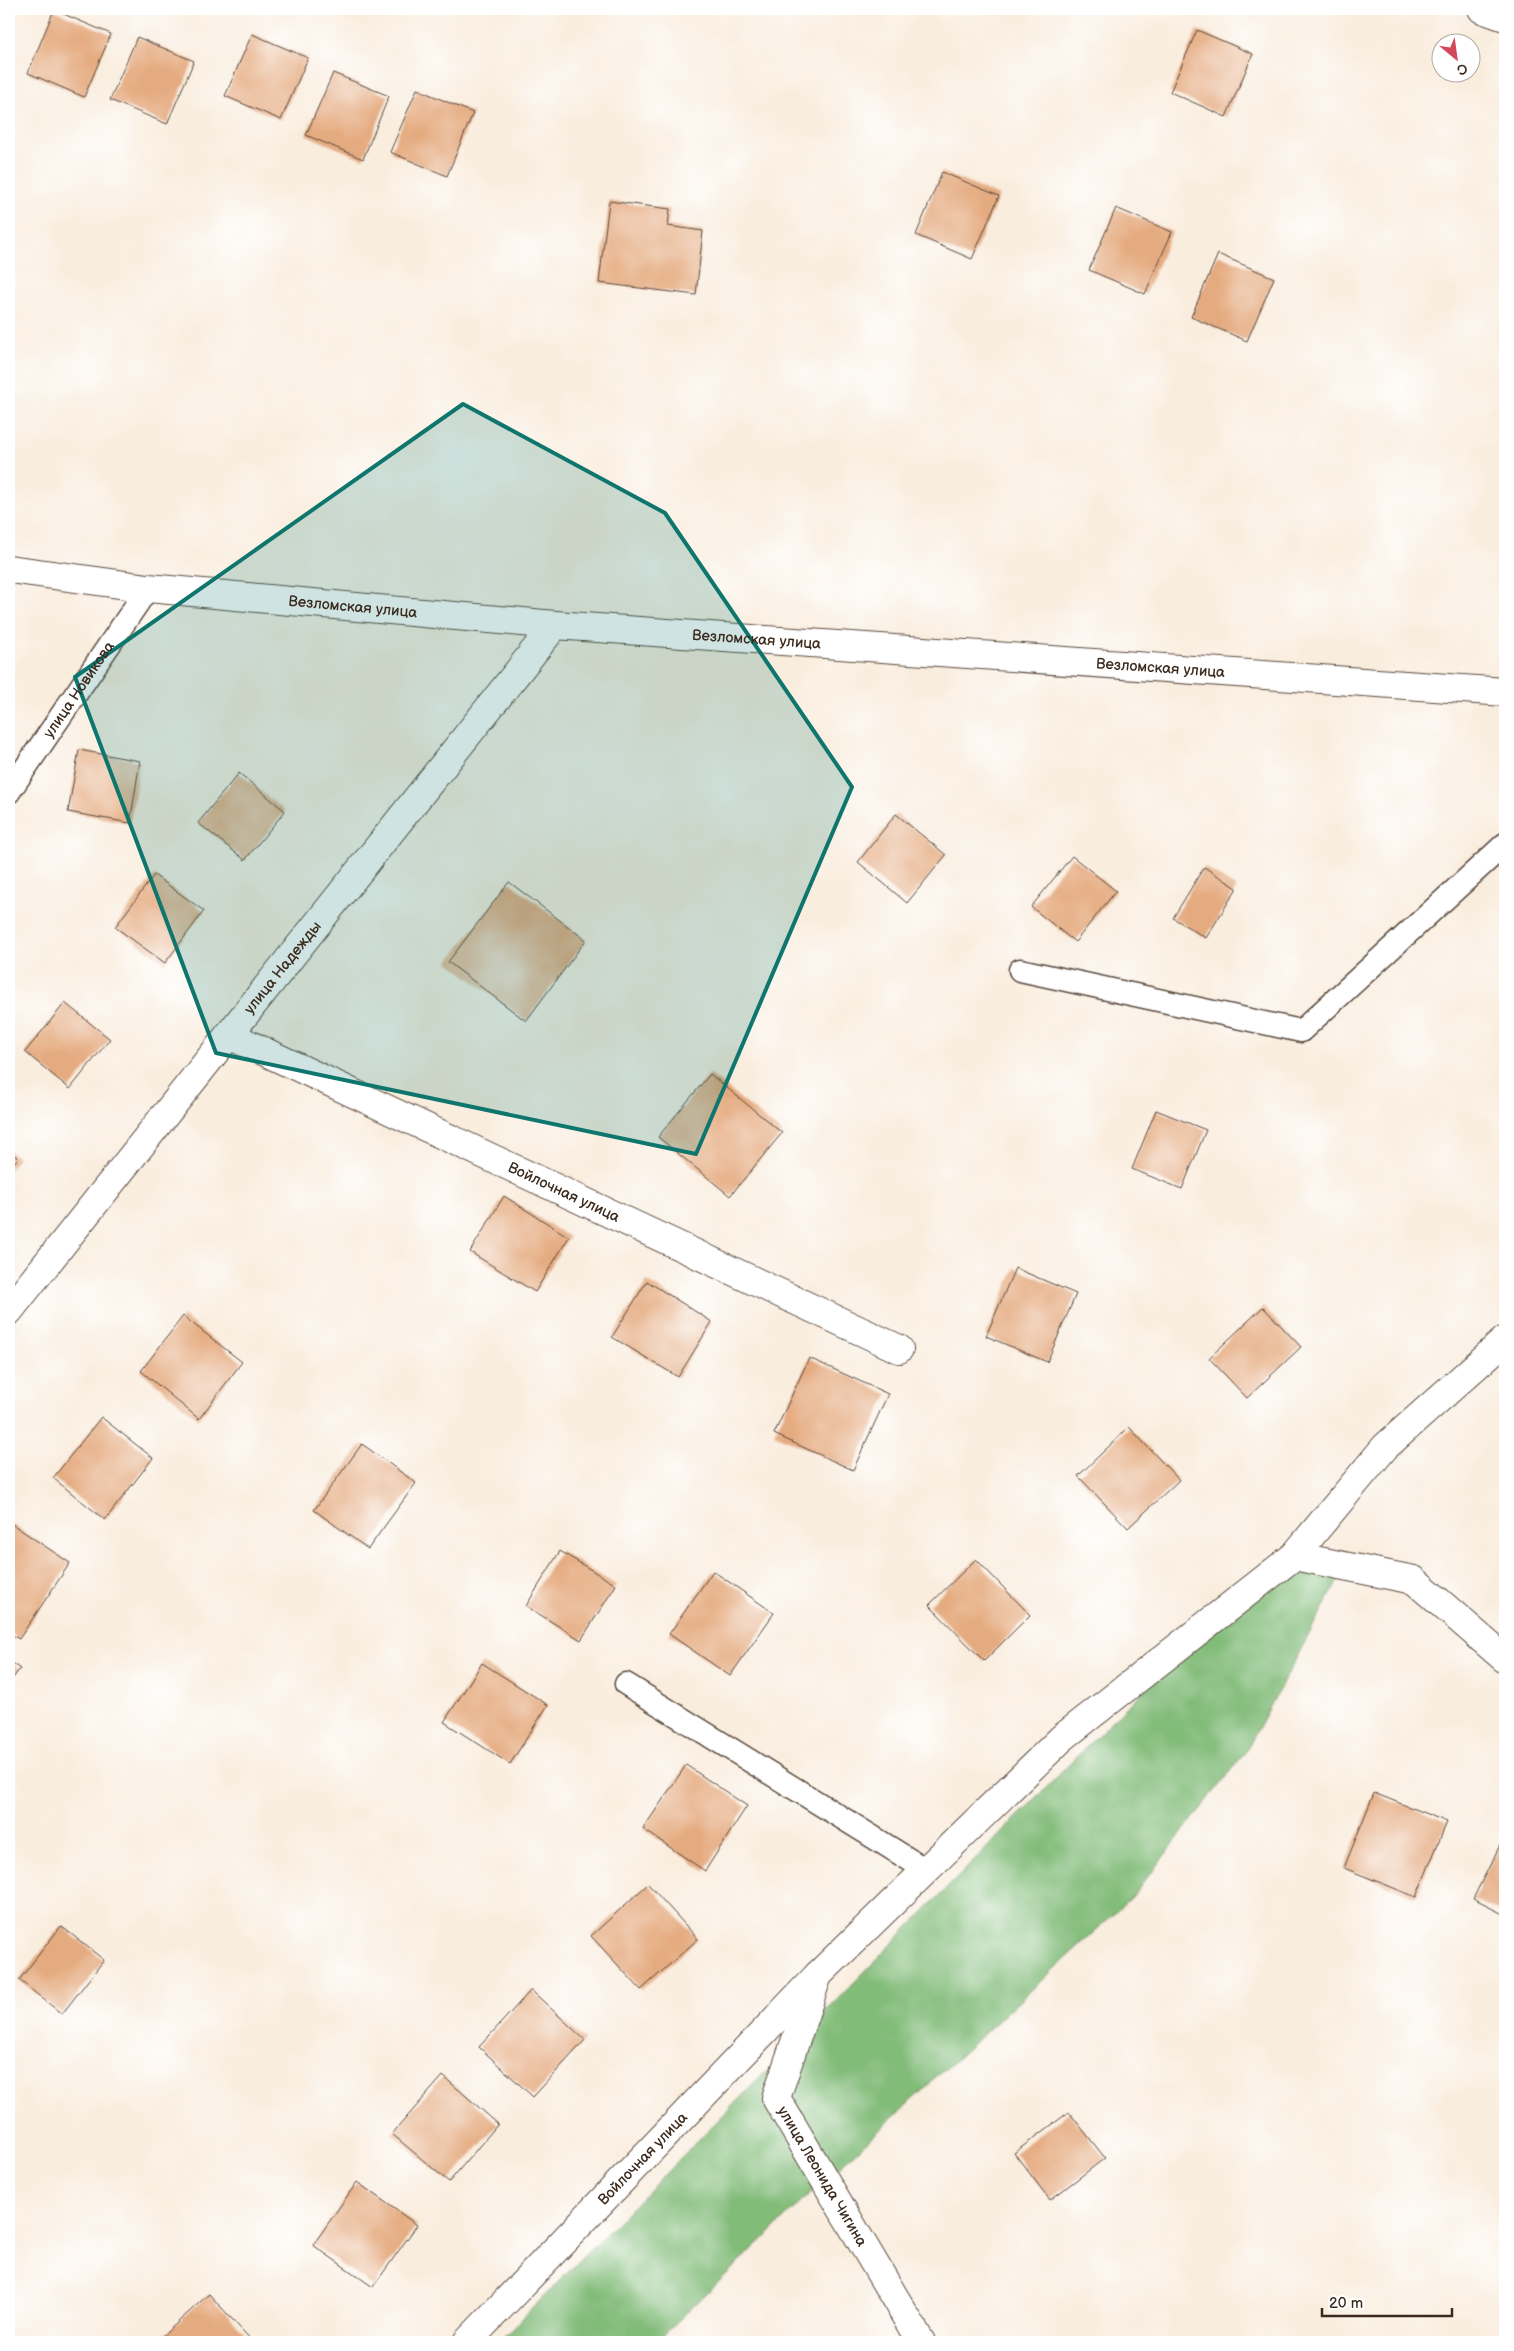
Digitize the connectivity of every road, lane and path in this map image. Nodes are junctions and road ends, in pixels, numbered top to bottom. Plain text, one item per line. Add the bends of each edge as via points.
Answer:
1 (1482, 9) edge
2 (1505, 17) edge
3 (9, 569) edge
4 (148, 588) junction
5 (555, 625) junction
6 (1505, 692) edge
7 (9, 792) edge
8 (1505, 844) edge
9 (1020, 970) dead end
10 (230, 1035) junction
11 (9, 1311) edge
12 (1505, 1340) edge
13 (899, 1348) dead end
14 (1294, 1556) junction
15 (1505, 1659) edge
16 (626, 1684) dead end
17 (926, 1870) junction
18 (818, 1975) junction
19 (467, 2342) edge
20 (921, 2342) edge

1 - 2 street
3 - 4 street, Везломская улица
4 - 5 street, Везломская улица
4 - 7 lane, улица Новикова
5 - 6 street, Везломская улица
5 - 10 street, улица Надежды
8 - 9 lane via 1301,1031
10 - 11 street, улица Надежды
10 - 13 street, Войлочная улица
12 - 14 street, Войлочная улица via 1385,1446
14 - 15 street via 1414,1580
14 - 17 street, Войлочная улица via 1062,1738
16 - 17 lane
17 - 18 street, Войлочная улица
18 - 19 street, Войлочная улица
18 - 20 street, улица Леонида Чигина via 776,2098

